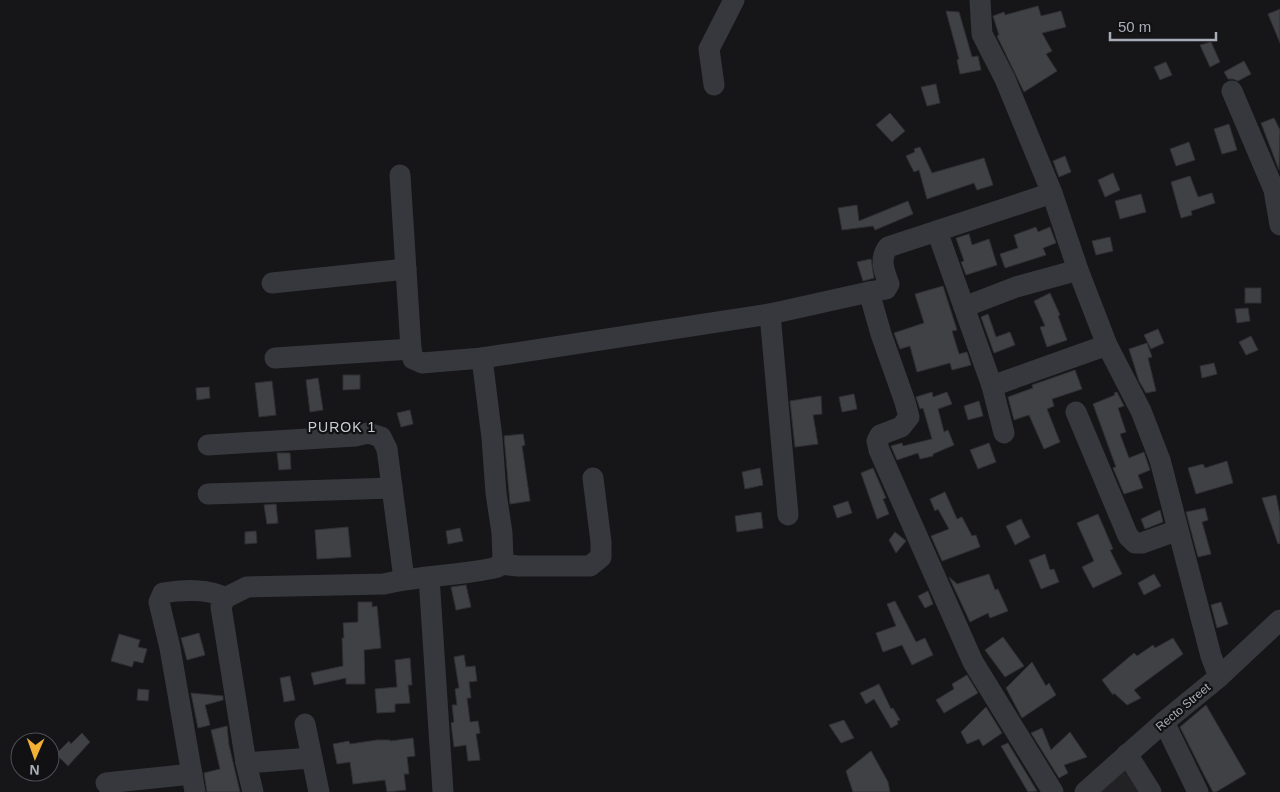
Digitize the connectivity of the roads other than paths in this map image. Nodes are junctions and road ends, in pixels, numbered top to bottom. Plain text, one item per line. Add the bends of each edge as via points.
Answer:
1 (734, 0) edge
2 (980, 0) edge
3 (714, 85) dead end
4 (1232, 91) dead end
5 (400, 175) dead end
6 (1052, 193) junction
7 (1280, 225) edge
8 (937, 230) junction
9 (406, 269) junction
10 (1078, 270) junction
11 (272, 283) dead end
12 (869, 292) junction
13 (964, 307) junction
14 (770, 314) junction
15 (1107, 345) junction
16 (411, 349) junction
17 (275, 358) dead end
18 (482, 358) junction
19 (992, 386) junction
20 (1076, 412) dead end
21 (1004, 433) dead end
22 (208, 445) dead end
23 (593, 478) dead end
24 (392, 488) junction
25 (208, 494) dead end
26 (788, 515) dead end
27 (1178, 530) junction
28 (500, 564) junction
29 (429, 577) junction
30 (404, 580) junction
31 (225, 598) junction
32 (1280, 620) edge
33 (1219, 677) junction
34 (1164, 722) junction
35 (306, 724) dead end
36 (1128, 754) junction
37 (311, 758) junction
38 (246, 763) junction
39 (106, 783) dead end
40 (193, 783) edge
41 (1088, 791) edge
42 (253, 792) edge
43 (319, 792) edge
44 (442, 792) edge
45 (1053, 792) edge
46 (1151, 792) edge
47 (1198, 792) edge

1 - 3 street via 709,48
2 - 6 street via 982,34 1005,79
4 - 7 street via 1274,190
5 - 9 street
6 - 8 street
6 - 10 street
8 - 12 street via 888,247 883,261 889,284 886,290
8 - 13 street
9 - 11 street
9 - 16 street
10 - 13 street via 1016,287
10 - 15 street
12 - 14 street
12 - 45 street via 909,417 901,427 880,435 880,450 973,662
13 - 19 street
14 - 18 street
14 - 26 street
15 - 19 street
15 - 27 street via 1141,411 1160,460
16 - 17 street
16 - 18 street via 413,359 422,363
18 - 28 street via 502,533 503,559
19 - 21 street
20 - 27 street via 1128,536 1135,543 1142,543
22 - 24 street via 368,433 381,436 387,449
23 - 28 street via 601,557 590,566
24 - 25 street
24 - 30 street
27 - 33 street
28 - 29 street via 475,572
29 - 30 street
29 - 44 street
30 - 31 street via 384,584 247,587
31 - 38 street via 221,607
31 - 40 street via 218,593 180,590 163,593 159,602
32 - 33 street, Recto Street
33 - 34 street, Recto Street
34 - 36 street, Recto Street
34 - 47 street
35 - 37 street
36 - 41 street, Recto Street
36 - 46 street
37 - 38 street
37 - 43 street
38 - 42 street
39 - 40 street

